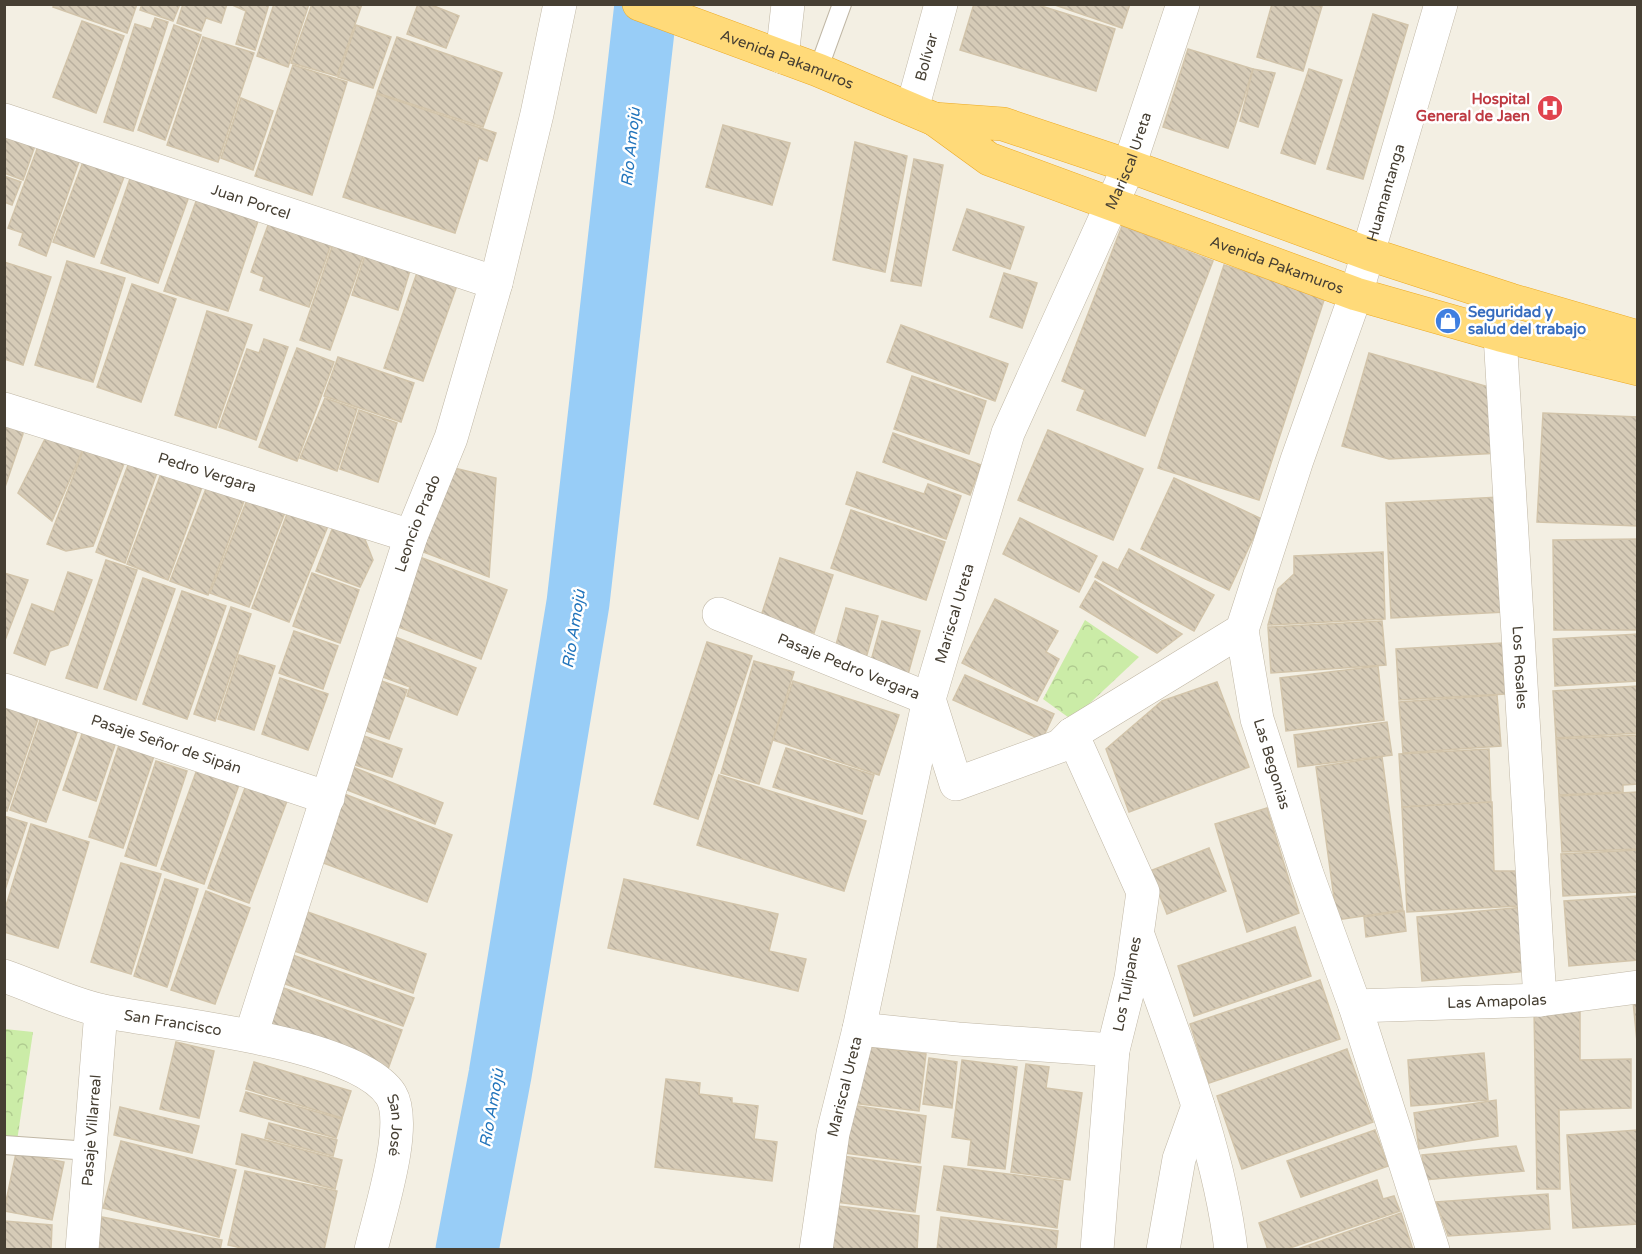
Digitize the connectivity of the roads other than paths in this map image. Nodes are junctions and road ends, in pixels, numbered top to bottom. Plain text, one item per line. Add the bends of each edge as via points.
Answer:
1 (560, 4) edge
2 (639, 4) edge
3 (788, 4) edge
4 (842, 4) edge
5 (941, 4) edge
6 (1183, 4) edge
7 (1442, 4) edge
8 (782, 57) junction
9 (818, 70) junction
10 (923, 114) junction
11 (4, 120) edge
12 (1129, 166) junction
13 (1112, 205) junction
14 (1362, 275) junction
15 (496, 283) junction
16 (1500, 336) junction
17 (1638, 337) edge
18 (1638, 369) edge
19 (4, 410) edge
20 (411, 536) junction
21 (719, 614) dead end
22 (1242, 630) junction
23 (4, 690) edge
24 (929, 699) junction
25 (1072, 734) junction
26 (328, 798) junction
27 (1137, 933) junction
28 (4, 976) edge
29 (1638, 987) edge
30 (1540, 1000) junction
31 (1355, 1006) junction
32 (101, 1011) junction
33 (859, 1029) junction
34 (251, 1035) junction
35 (1113, 1050) junction
36 (344, 1062) joint
37 (1198, 1106) junction
38 (4, 1145) edge
39 (90, 1151) junction
40 (82, 1250) edge
41 (371, 1250) edge
42 (816, 1250) edge
43 (1097, 1250) edge
44 (1163, 1250) edge
45 (1231, 1250) edge
46 (1433, 1250) edge

1 - 15 street, Leoncio Prado
2 - 8 highway, Avenida Pakamuros
3 - 8 street
4 - 9 lane
5 - 10 street, Bolívar
6 - 12 street, Mariscal Ureta
7 - 14 street, Huamantanga
8 - 9 highway, Avenida Pakamuros
9 - 10 highway, Avenida Pakamuros
10 - 12 highway, Avenida Pakamuros via 1003,124
10 - 13 highway, Avenida Pakamuros via 989,159
11 - 15 street, Juan Porcel
12 - 13 street, Mariscal Ureta
12 - 14 highway, Avenida Pakamuros
13 - 14 highway, Avenida Pakamuros
13 - 24 street, Mariscal Ureta via 1008,433
14 - 16 highway, Avenida Pakamuros
14 - 17 highway, Avenida Pakamuros via 1511,300
14 - 22 street, Las Begonias
15 - 20 street, Leoncio Prado via 451,438
16 - 18 highway, Avenida Pakamuros
16 - 30 street, Los Rosales
19 - 20 street, Pedro Vergara
20 - 26 street, Leoncio Prado
21 - 24 street, Pasaje Pedro Vergara
22 - 25 street
22 - 31 street, Las Begonias via 1257,719
23 - 26 street, Pasaje Señor de Sipán
24 - 25 street, Pasaje Pedro Vergara via 956,784 1060,746
24 - 33 street, Mariscal Ureta
25 - 27 street, Los Tulipanes via 1143,892
26 - 34 street, Leoncio Prado
27 - 35 street, Los Tulipanes via 1131,978
27 - 37 street
28 - 32 street, San Francisco
29 - 30 street, Las Amapolas
30 - 31 street, Las Amapolas
31 - 46 street, Las Begonias
32 - 34 street, San Francisco
32 - 39 street, Pasaje Villarreal
33 - 35 street
33 - 42 street, Mariscal Ureta via 833,1133
34 - 36 street, San Francisco
35 - 43 street, Los Tulipanes
36 - 41 street, San José via 391,1094 399,1119
37 - 44 street via 1179,1159
37 - 45 street via 1225,1200
38 - 39 lane
39 - 40 street, Pasaje Villarreal

